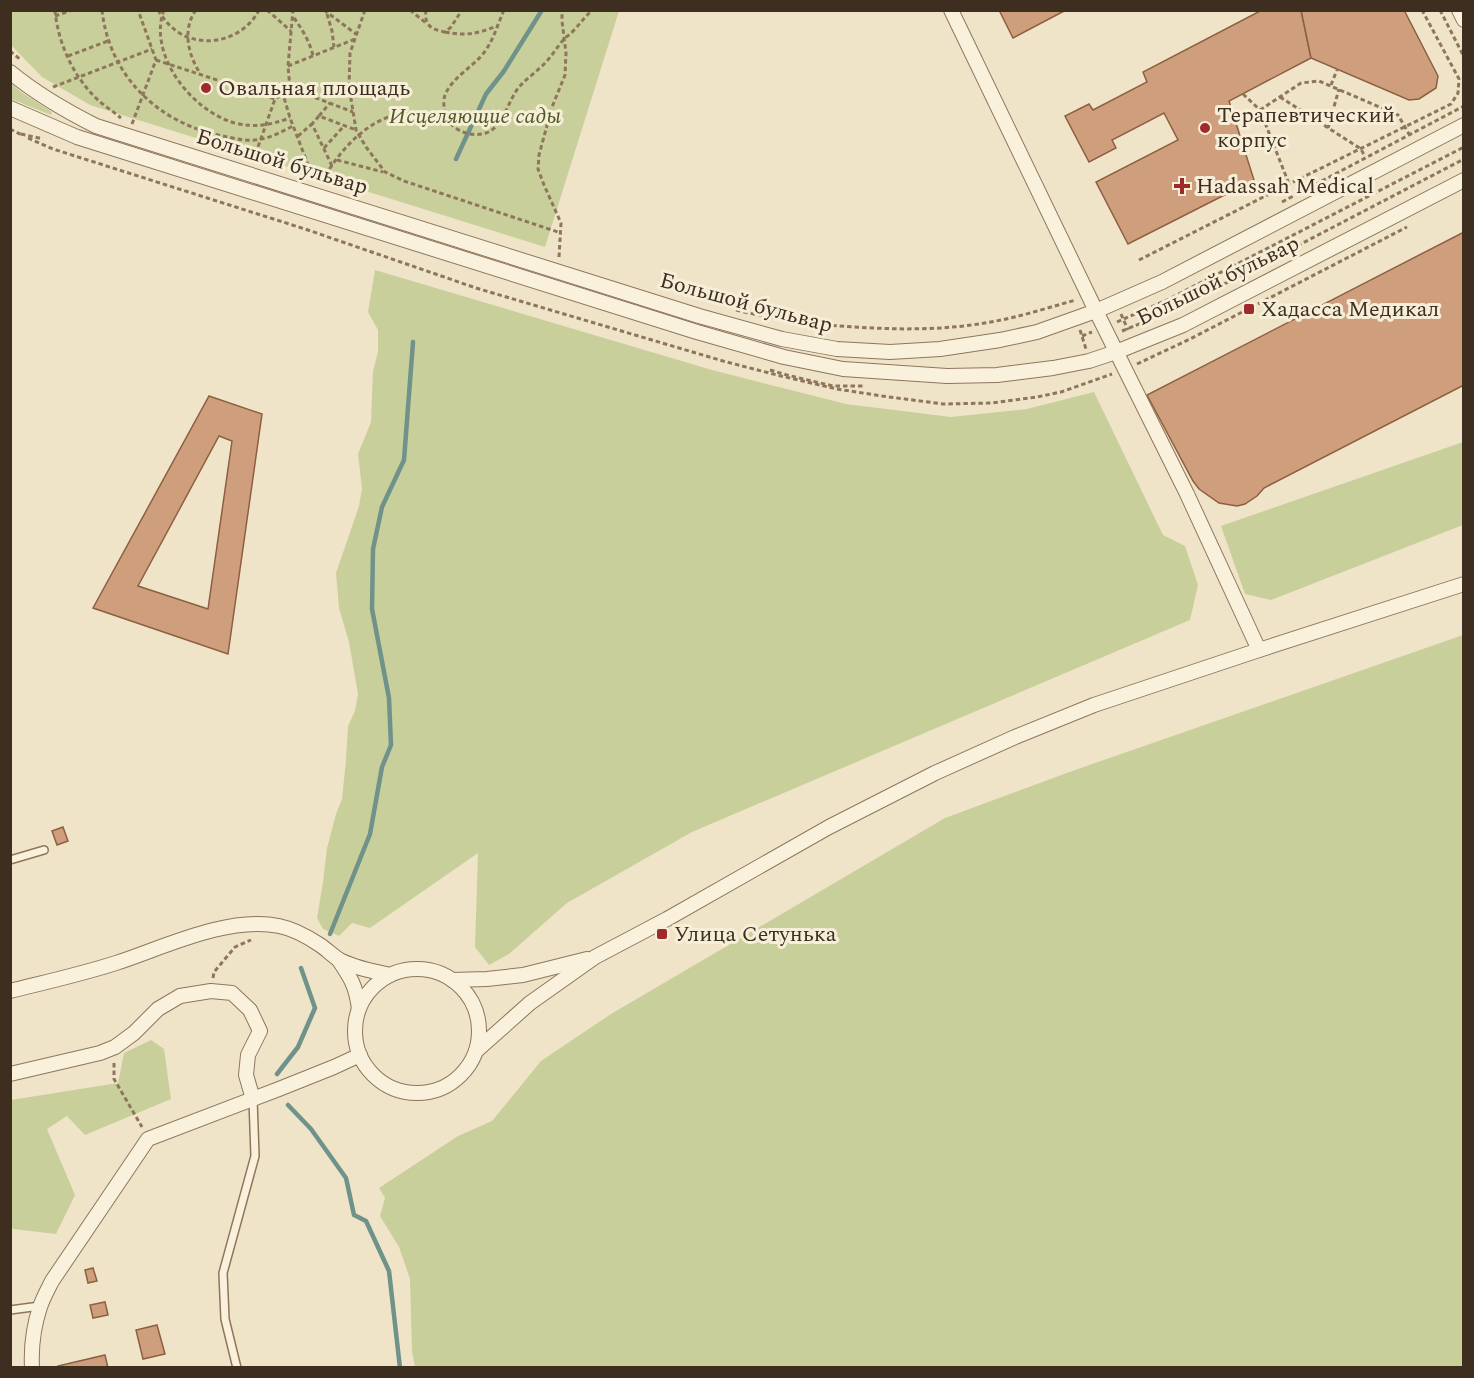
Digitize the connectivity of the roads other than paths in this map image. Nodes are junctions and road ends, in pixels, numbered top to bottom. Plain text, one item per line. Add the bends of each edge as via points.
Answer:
1 (951, 10) edge
2 (1459, 10) edge
3 (1464, 20) edge
4 (10, 72) edge
5 (10, 108) edge
6 (1464, 125) edge
7 (1464, 180) edge
8 (1096, 311) junction
9 (1116, 352) junction
10 (1464, 584) edge
11 (1259, 650) junction
12 (44, 850) dead end
13 (10, 860) edge
14 (595, 957) junction
15 (338, 959) junction
16 (390, 975) junction
17 (452, 980) junction
18 (10, 991) edge
19 (359, 1010) junction
20 (476, 1051) junction
21 (360, 1055) junction
22 (10, 1074) edge
23 (253, 1099) junction
24 (40, 1306) junction
25 (10, 1310) edge
26 (32, 1368) edge
27 (237, 1368) edge

1 - 8 street
2 - 3 street
4 - 8 street, Большой бульвар via 56,105 96,126 782,339 837,349 940,350 1037,332
5 - 9 street, Большой бульвар via 77,137 784,357 843,369 946,376 1053,368
6 - 8 street, Большой бульвар via 1162,282
7 - 9 street, Большой бульвар via 1184,325
8 - 9 street
9 - 11 street
10 - 11 street
11 - 14 street via 1094,705 935,773
12 - 13 lane
14 - 17 street via 523,975
14 - 20 street via 530,1003
15 - 16 street
15 - 18 street via 294,931 250,923 197,934 117,963
15 - 19 street via 356,991
16 - 17 street via 416,969
16 - 19 street via 366,995
17 - 20 street via 467,994 476,1012
19 - 21 street via 355,1040
20 - 21 street via 455,1082 419,1094 383,1084
21 - 23 street
22 - 23 street via 115,1047 158,1009 180,996 211,991 232,993 250,1010 260,1031 248,1055 246,1075
23 - 24 street via 148,1139 52,1281
23 - 27 lane via 255,1156 223,1273 225,1319
24 - 25 lane
24 - 26 street

